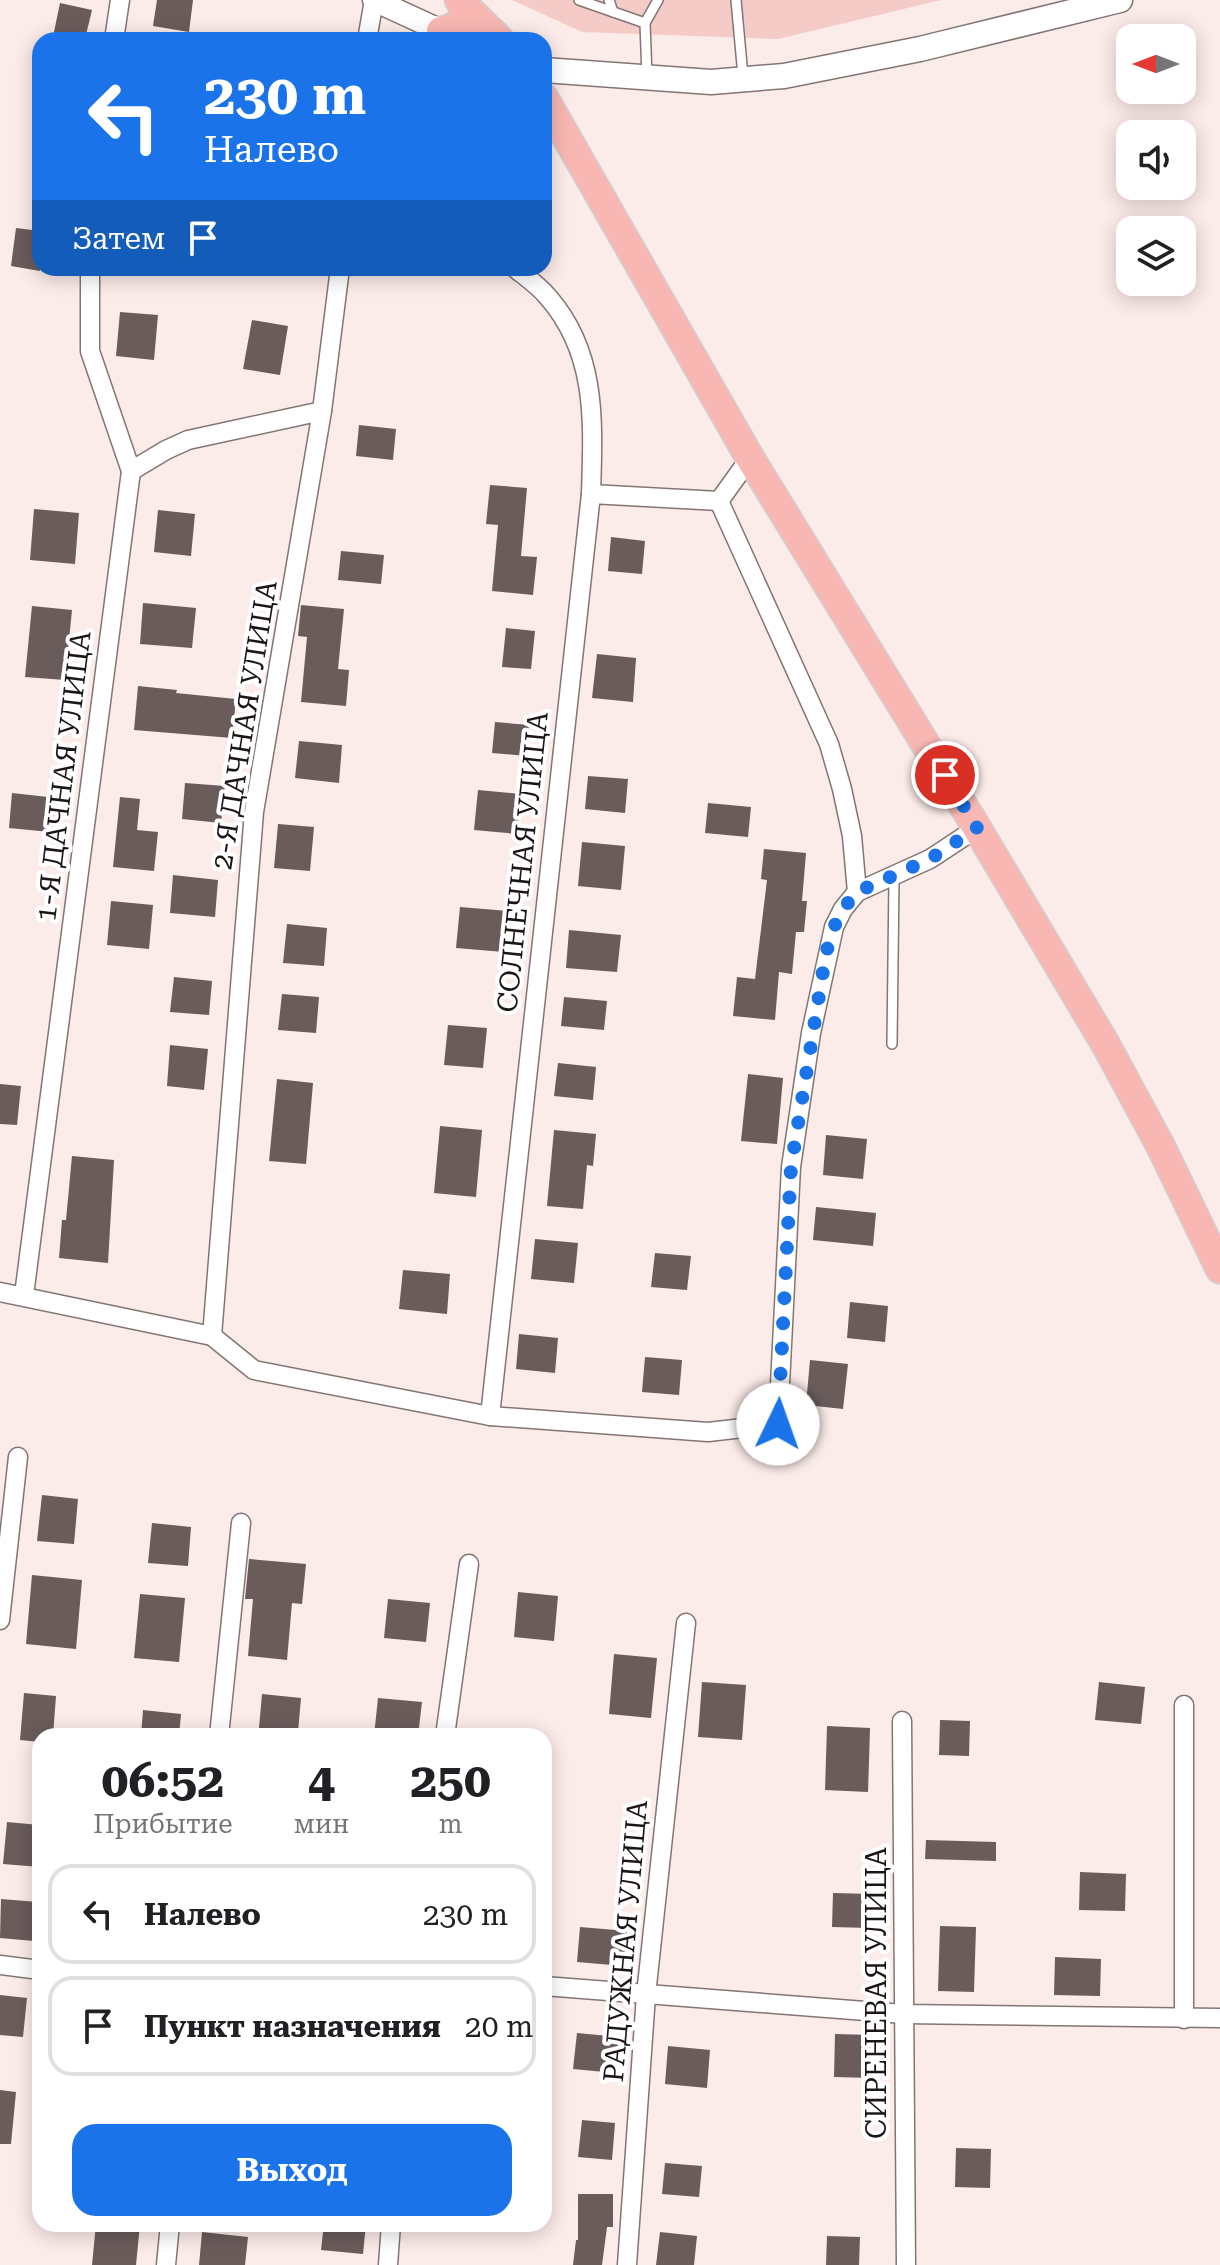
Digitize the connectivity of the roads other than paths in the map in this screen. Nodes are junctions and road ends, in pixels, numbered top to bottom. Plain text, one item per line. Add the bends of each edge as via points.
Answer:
1 (120, 0) edge
2 (374, 0) edge
3 (579, 0) edge
4 (609, 0) edge
5 (658, 0) edge
6 (736, 0) edge
7 (1120, 0) edge
8 (462, 3) edge
9 (613, 12) junction
10 (645, 23) junction
11 (115, 32) edge
12 (368, 32) edge
13 (442, 32) edge
14 (454, 32) edge
15 (492, 32) edge
16 (552, 71) edge
17 (647, 77) junction
18 (743, 79) junction
19 (552, 112) edge
20 (90, 276) edge
21 (339, 276) edge
22 (524, 276) edge
23 (322, 411) junction
24 (750, 458) junction
25 (131, 471) junction
26 (591, 494) junction
27 (719, 501) junction
28 (977, 828) junction
29 (894, 878) junction
30 (857, 892) junction
31 (892, 1044) dead end
32 (1220, 1269) edge
33 (0, 1292) edge
34 (24, 1295) junction
35 (212, 1336) junction
36 (490, 1416) junction
37 (18, 1457) dead end
38 (241, 1523) dead end
39 (469, 1564) dead end
40 (0, 1620) edge
41 (686, 1623) dead end
42 (1184, 1705) dead end
43 (902, 1721) dead end
44 (220, 1728) edge
45 (446, 1728) edge
46 (0, 1965) edge
47 (32, 1969) edge
48 (552, 1987) edge
49 (646, 1995) junction
50 (904, 2014) junction
51 (1220, 2018) edge
52 (1184, 2019) junction
53 (169, 2232) edge
54 (390, 2232) edge
55 (166, 2265) edge
56 (388, 2265) edge
57 (627, 2265) edge
58 (906, 2265) edge

1 - 11 street
2 - 12 street
2 - 13 street
3 - 9 lane
4 - 9 lane
5 - 10 lane
6 - 18 lane
7 - 18 main road via 865,61
8 - 14 main road via 464,18
8 - 15 main road
9 - 10 lane
10 - 17 lane
16 - 17 main road
17 - 18 main road
19 - 24 main road
20 - 25 street, 1-Я ДАЧНАЯ УЛИЦА via 90,351
21 - 23 street, 2-Я ДАЧНАЯ УЛИЦА
22 - 26 street, СОЛНЕЧНАЯ УЛИЦА via 562,316 585,367 593,410
23 - 25 street via 188,440
23 - 35 street, 2-Я ДАЧНАЯ УЛИЦА via 254,812
24 - 27 street
24 - 28 main road
25 - 34 street, 1-Я ДАЧНАЯ УЛИЦА
26 - 27 street
26 - 36 street, СОЛНЕЧНАЯ УЛИЦА
27 - 30 street via 829,744 852,836
28 - 29 street
28 - 32 main road via 1106,1045
29 - 30 street
29 - 31 lane
30 - 36 street via 843,909 826,953 791,1167 778,1424 708,1432
33 - 34 street
34 - 35 street
35 - 36 street via 254,1370
37 - 40 street
38 - 44 street
39 - 45 street
41 - 49 street, РАДУЖНАЯ УЛИЦА
42 - 52 street
43 - 50 street, СИРЕНЕВАЯ УЛИЦА
46 - 47 street
48 - 49 street
49 - 50 street
49 - 57 street, РАДУЖНАЯ УЛИЦА
50 - 52 street
50 - 58 street, СИРЕНЕВАЯ УЛИЦА
51 - 52 street
53 - 55 street
54 - 56 street

